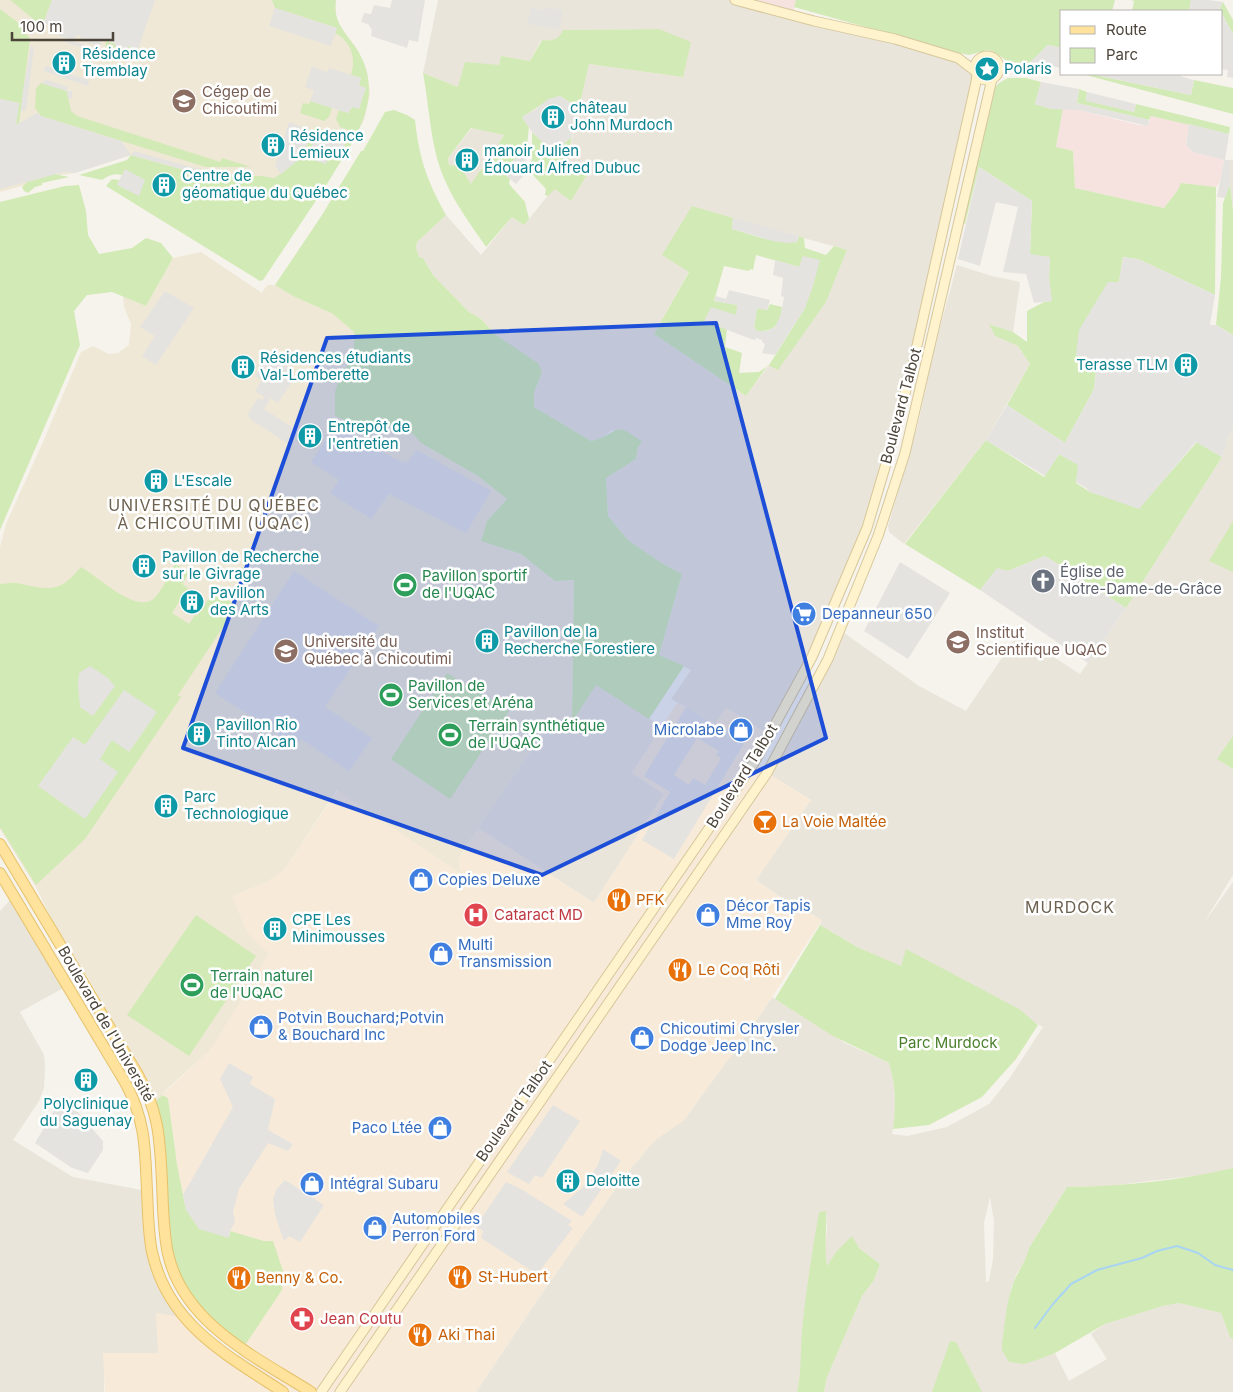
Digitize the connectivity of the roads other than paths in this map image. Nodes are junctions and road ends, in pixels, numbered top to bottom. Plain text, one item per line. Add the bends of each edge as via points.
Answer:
1 (735, 0) edge
2 (958, 58) junction
3 (982, 58) junction
4 (976, 72) junction
5 (992, 79) junction
6 (0, 844) edge
7 (0, 873) edge
8 (282, 1392) edge
9 (311, 1392) edge
10 (321, 1392) edge
11 (340, 1392) edge

1 - 2 main road via 895,39
2 - 3 main road
2 - 4 main road
3 - 4 main road via 977,62
3 - 5 main road via 991,57 998,62 998,73
4 - 5 main road via 984,80
4 - 10 main road, Boulevard Talbot via 914,359 891,447 867,528 812,657 754,763
5 - 11 main road, Boulevard Talbot via 905,453 878,536 828,659 767,773
6 - 9 main road, Boulevard de l'Université via 149,1096 159,1131 166,1242 172,1268 184,1293 208,1322 225,1336
7 - 8 main road, Boulevard de l'Université via 126,1084 138,1110 146,1149 150,1242 165,1289 183,1317 214,1346

